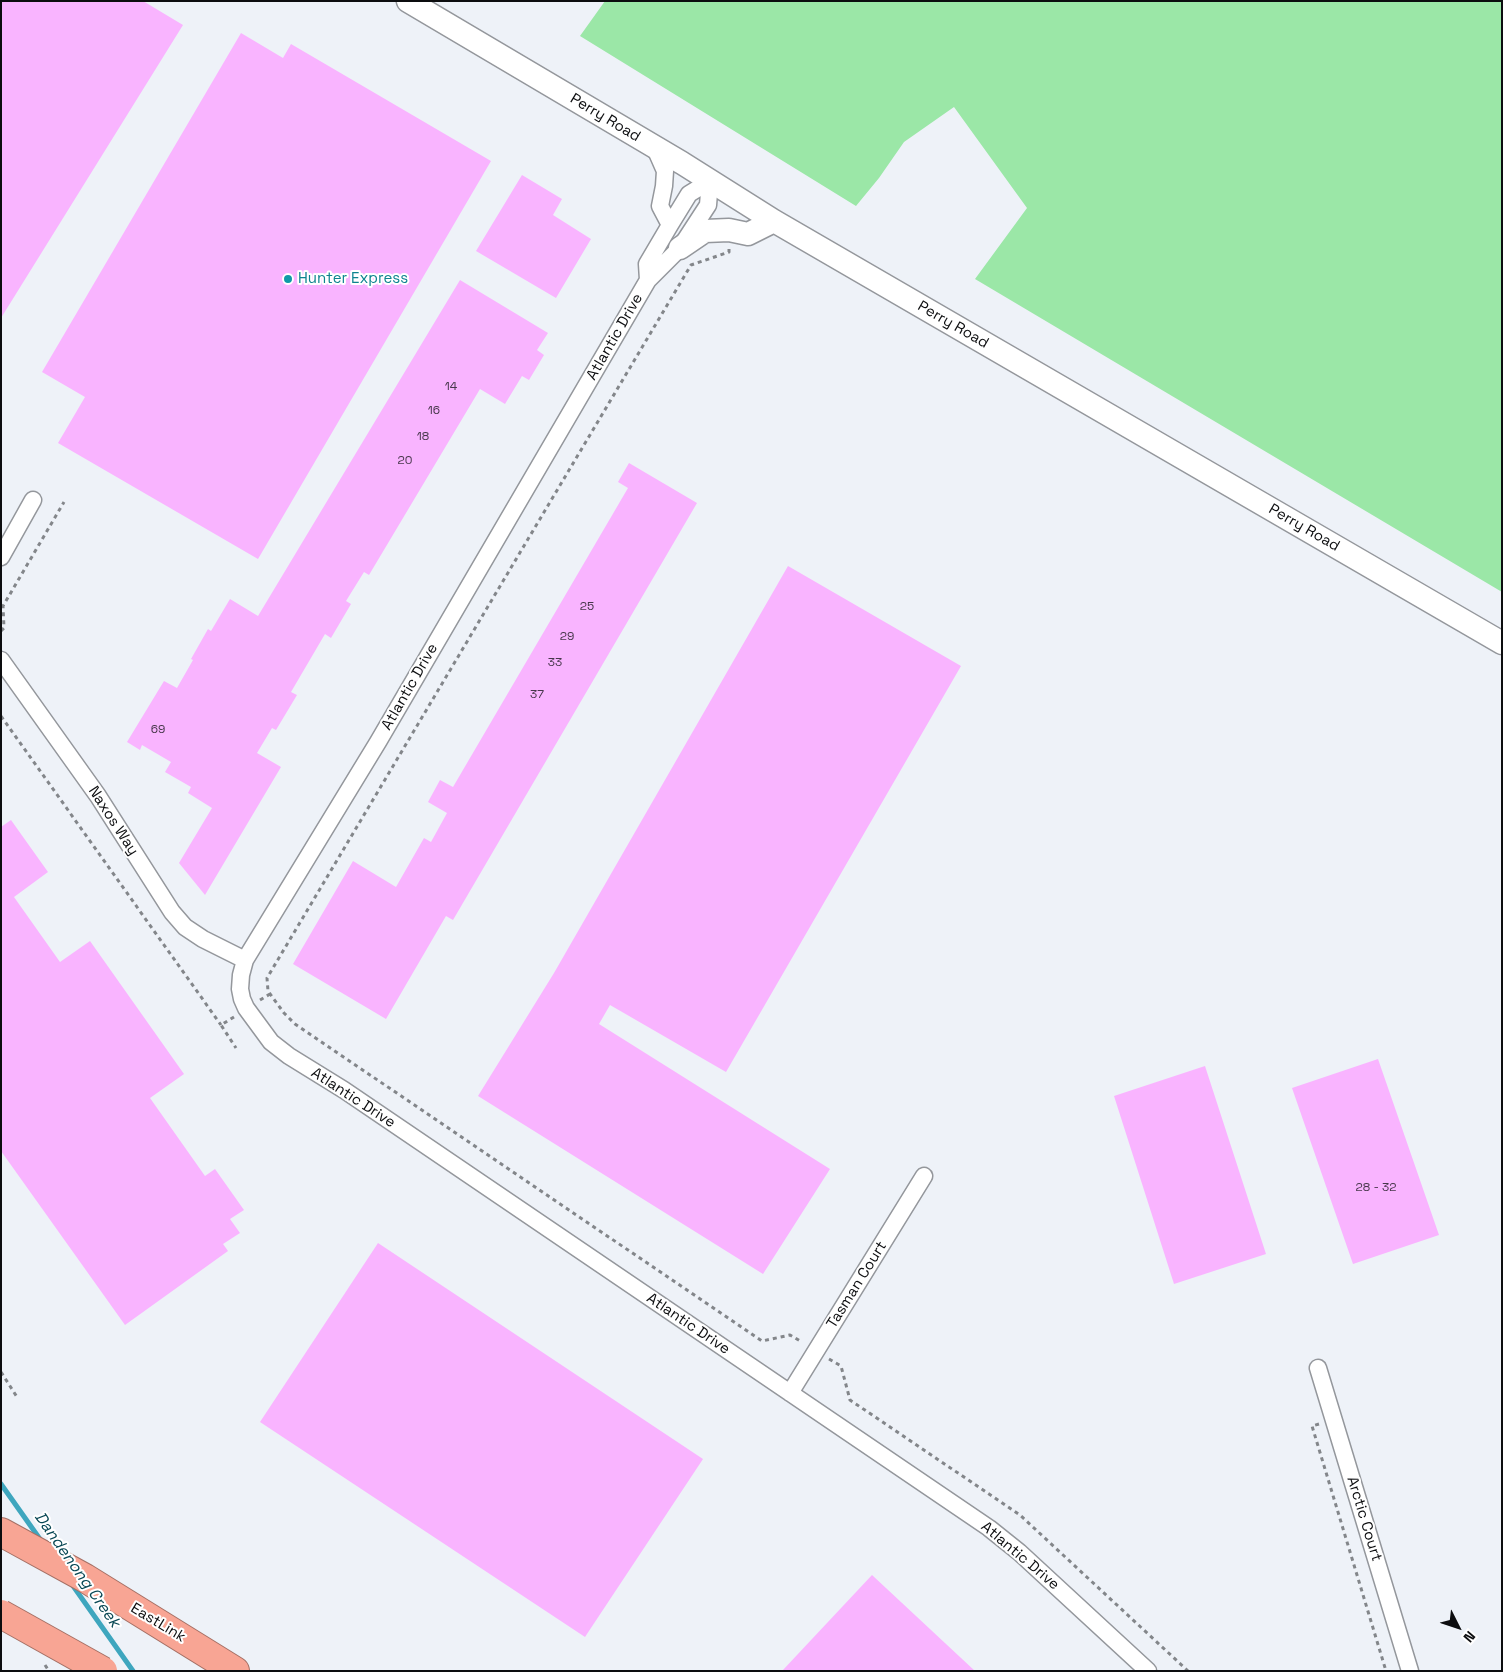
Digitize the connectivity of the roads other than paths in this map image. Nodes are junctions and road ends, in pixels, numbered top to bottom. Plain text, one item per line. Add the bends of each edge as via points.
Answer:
1 (408, 1) edge
2 (654, 146) junction
3 (710, 181) junction
4 (774, 221) junction
5 (670, 224) junction
6 (680, 248) junction
7 (648, 280) junction
8 (33, 500) dead end
9 (1, 557) edge
10 (1502, 643) edge
11 (1, 660) edge
12 (245, 960) junction
13 (924, 1176) dead end
14 (1318, 1368) dead end
15 (790, 1393) junction
16 (1, 1532) edge
17 (1, 1614) edge
18 (103, 1671) edge
19 (235, 1671) edge
20 (1148, 1671) edge
21 (1410, 1671) edge

1 - 2 main road, Perry Road
2 - 3 main road, Perry Road
2 - 5 street via 664,171 660,206
3 - 4 main road, Perry Road
3 - 5 street, Atlantic Drive via 689,194
3 - 6 street, Atlantic Drive via 708,205
4 - 6 main road via 748,234 730,230 705,231
4 - 10 main road, Perry Road
5 - 7 street, Atlantic Drive via 648,264
6 - 7 street, Atlantic Drive
7 - 12 street, Atlantic Drive via 378,742
8 - 9 street
11 - 12 street, Naxos Way via 98,796 172,912 197,935
12 - 15 street, Atlantic Drive via 241,975 242,998 271,1042
13 - 15 street, Tasman Court
14 - 21 street, Arctic Court
15 - 20 street, Atlantic Drive via 989,1528
16 - 19 highway, EastLink via 85,1578
17 - 18 highway, bridge

